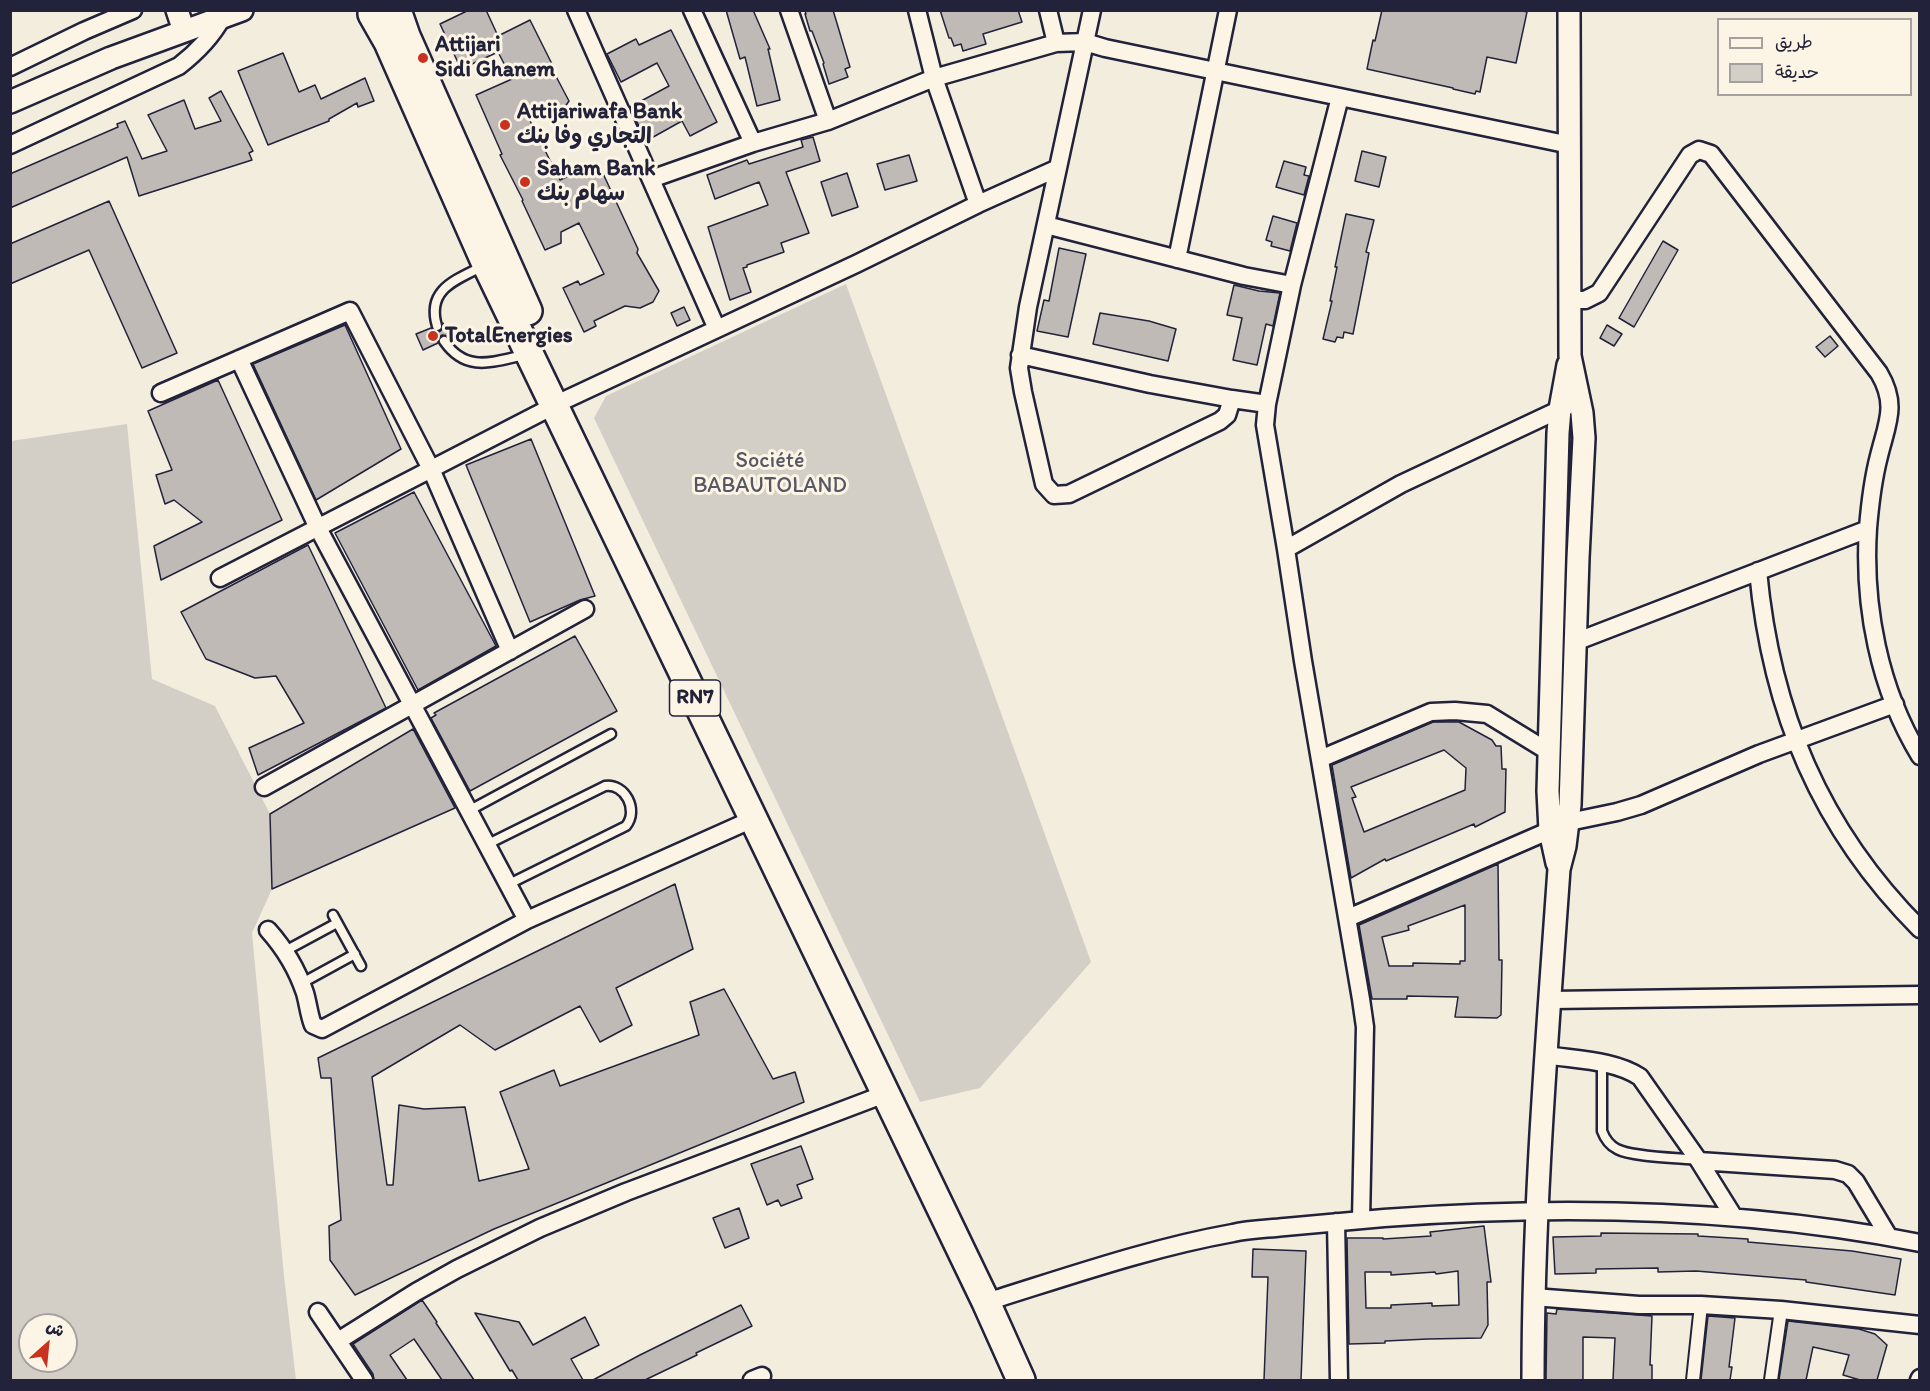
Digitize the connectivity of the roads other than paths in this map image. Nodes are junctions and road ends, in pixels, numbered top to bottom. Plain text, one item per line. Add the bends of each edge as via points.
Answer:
1 (133, 10) edge
2 (177, 10) edge
3 (242, 10) edge
4 (576, 10) edge
5 (692, 10) edge
6 (789, 10) edge
7 (917, 10) edge
8 (1048, 10) edge
9 (1092, 10) edge
10 (1228, 10) edge
11 (1569, 10) edge
12 (386, 12) edge
13 (222, 18) junction
14 (184, 31) junction
15 (1085, 42) junction
16 (1056, 43) junction
17 (10, 67) edge
18 (1216, 71) junction
19 (934, 78) junction
20 (1340, 97) junction
21 (10, 102) edge
22 (828, 121) junction
23 (753, 143) junction
24 (10, 145) edge
25 (1570, 145) junction
26 (1058, 168) junction
27 (651, 179) junction
28 (978, 204) junction
29 (1046, 225) junction
30 (1178, 259) junction
31 (486, 264) junction
32 (1292, 285) junction
33 (1570, 300) junction
34 (437, 326) dead end
35 (717, 328) junction
36 (444, 341) dead end
37 (529, 354) junction
38 (1020, 355) junction
39 (1570, 356) junction
40 (239, 358) junction
41 (161, 393) dead end
42 (1232, 399) junction
43 (1579, 400) junction
44 (561, 403) junction
45 (1267, 404) junction
46 (1560, 410) junction
47 (431, 469) junction
48 (318, 528) junction
49 (1868, 529) junction
50 (1286, 549) junction
51 (1758, 571) junction
52 (220, 578) dead end
53 (585, 609) dead end
54 (1575, 642) junction
55 (510, 651) junction
56 (413, 704) junction
57 (1895, 704) junction
58 (611, 734) dead end
59 (1795, 740) junction
60 (1549, 752) junction
61 (1920, 756) edge
62 (1320, 759) junction
63 (264, 787) dead end
64 (470, 810) junction
65 (753, 819) junction
66 (1559, 827) junction
67 (488, 844) junction
68 (508, 884) junction
69 (1348, 918) junction
70 (527, 920) junction
71 (268, 930) dead end
72 (1920, 930) edge
73 (285, 951) junction
74 (355, 954) junction
75 (361, 966) dead end
76 (302, 983) junction
77 (1920, 995) edge
78 (1550, 1000) junction
79 (1546, 1055) junction
80 (1602, 1064) junction
81 (885, 1094) junction
82 (1699, 1161) junction
83 (1536, 1211) junction
84 (1734, 1217) junction
85 (1361, 1220) junction
86 (1336, 1222) junction
87 (1889, 1237) junction
88 (1920, 1243) edge
89 (1533, 1297) junction
90 (992, 1300) junction
91 (1701, 1305) junction
92 (1781, 1310) junction
93 (318, 1312) dead end
94 (1920, 1324) edge
95 (338, 1341) junction
96 (363, 1380) edge
97 (1021, 1380) edge
98 (1035, 1380) edge
99 (1339, 1380) edge
100 (1533, 1380) edge
101 (1693, 1380) edge
102 (1771, 1380) edge

1 - 17 street
2 - 14 street
3 - 13 street
4 - 27 street
5 - 23 street
6 - 22 street
7 - 19 street
8 - 16 street
9 - 15 street
10 - 18 street
11 - 25 street
12 - 31 main road, RN7 via 388,42
12 - 44 main road, RN7 via 415,58
13 - 14 street
13 - 24 street via 208,40 179,66
14 - 21 street
15 - 16 street
15 - 18 street
15 - 26 street
16 - 19 street
18 - 20 street
18 - 30 street
19 - 22 street
19 - 28 street
20 - 25 street
20 - 32 street
22 - 23 street
23 - 27 street
25 - 33 street
26 - 28 street
26 - 29 street
27 - 35 street
28 - 35 street
29 - 30 street
29 - 38 street
30 - 32 street
31 - 34 lane via 440,292 434,309
31 - 37 main road, RN7
32 - 45 street
33 - 39 street
33 - 49 street via 1585,300 1599,293 1690,155 1699,150 1711,154 1885,383 1890,413 1875,474
35 - 44 street
36 - 37 lane via 463,359 480,363
37 - 44 main road, RN7
38 - 42 street
38 - 42 street via 1019,377 1044,484 1054,495 1069,494 1220,421 1231,408
39 - 43 street
39 - 46 street
40 - 41 street
40 - 47 street via 350,311
40 - 48 street
42 - 45 street
43 - 46 street
43 - 54 street via 1584,438
44 - 47 street
44 - 65 main road, RN7
44 - 90 main road, RN7
45 - 50 street via 1265,425
46 - 50 street via 1401,484
46 - 60 street
47 - 48 street
47 - 55 street
48 - 52 street
48 - 56 street
49 - 51 street
49 - 57 street via 1874,633
50 - 62 street
51 - 54 street
51 - 59 street via 1767,640
53 - 55 street
54 - 66 street
55 - 56 street
56 - 63 street
56 - 64 street
57 - 59 street
57 - 61 street
58 - 64 lane
59 - 66 street via 1641,805
59 - 72 street via 1852,848
60 - 62 street via 1487,714 1455,711 1431,712
60 - 66 street via 1548,791
62 - 69 street
64 - 67 street
65 - 70 street
65 - 81 main road, RN7
66 - 69 street
66 - 78 street
67 - 68 street
67 - 68 lane via 605,786 619,788 628,801 632,817 626,825
68 - 70 street
69 - 85 street via 1365,1028
70 - 76 street via 322,1029 311,1022
71 - 73 street
73 - 74 lane via 335,919
73 - 76 street
74 - 75 lane
74 - 76 lane
77 - 78 street
78 - 79 street
79 - 80 street
79 - 83 street
80 - 82 street via 1640,1077
80 - 82 lane via 1602,1131 1612,1146 1625,1152
81 - 90 main road, RN7
81 - 95 street via 540,1228 426,1286
82 - 84 street
82 - 87 street via 1848,1174
83 - 84 street
83 - 85 street
83 - 89 street
84 - 87 street
85 - 86 street
86 - 90 street via 1234,1232 1125,1258
86 - 99 street
87 - 88 street
89 - 91 street
89 - 100 street
90 - 97 main road, RN7
90 - 98 main road, RN7
91 - 92 street
91 - 101 street
92 - 94 street
92 - 102 street
93 - 95 street
95 - 96 street

